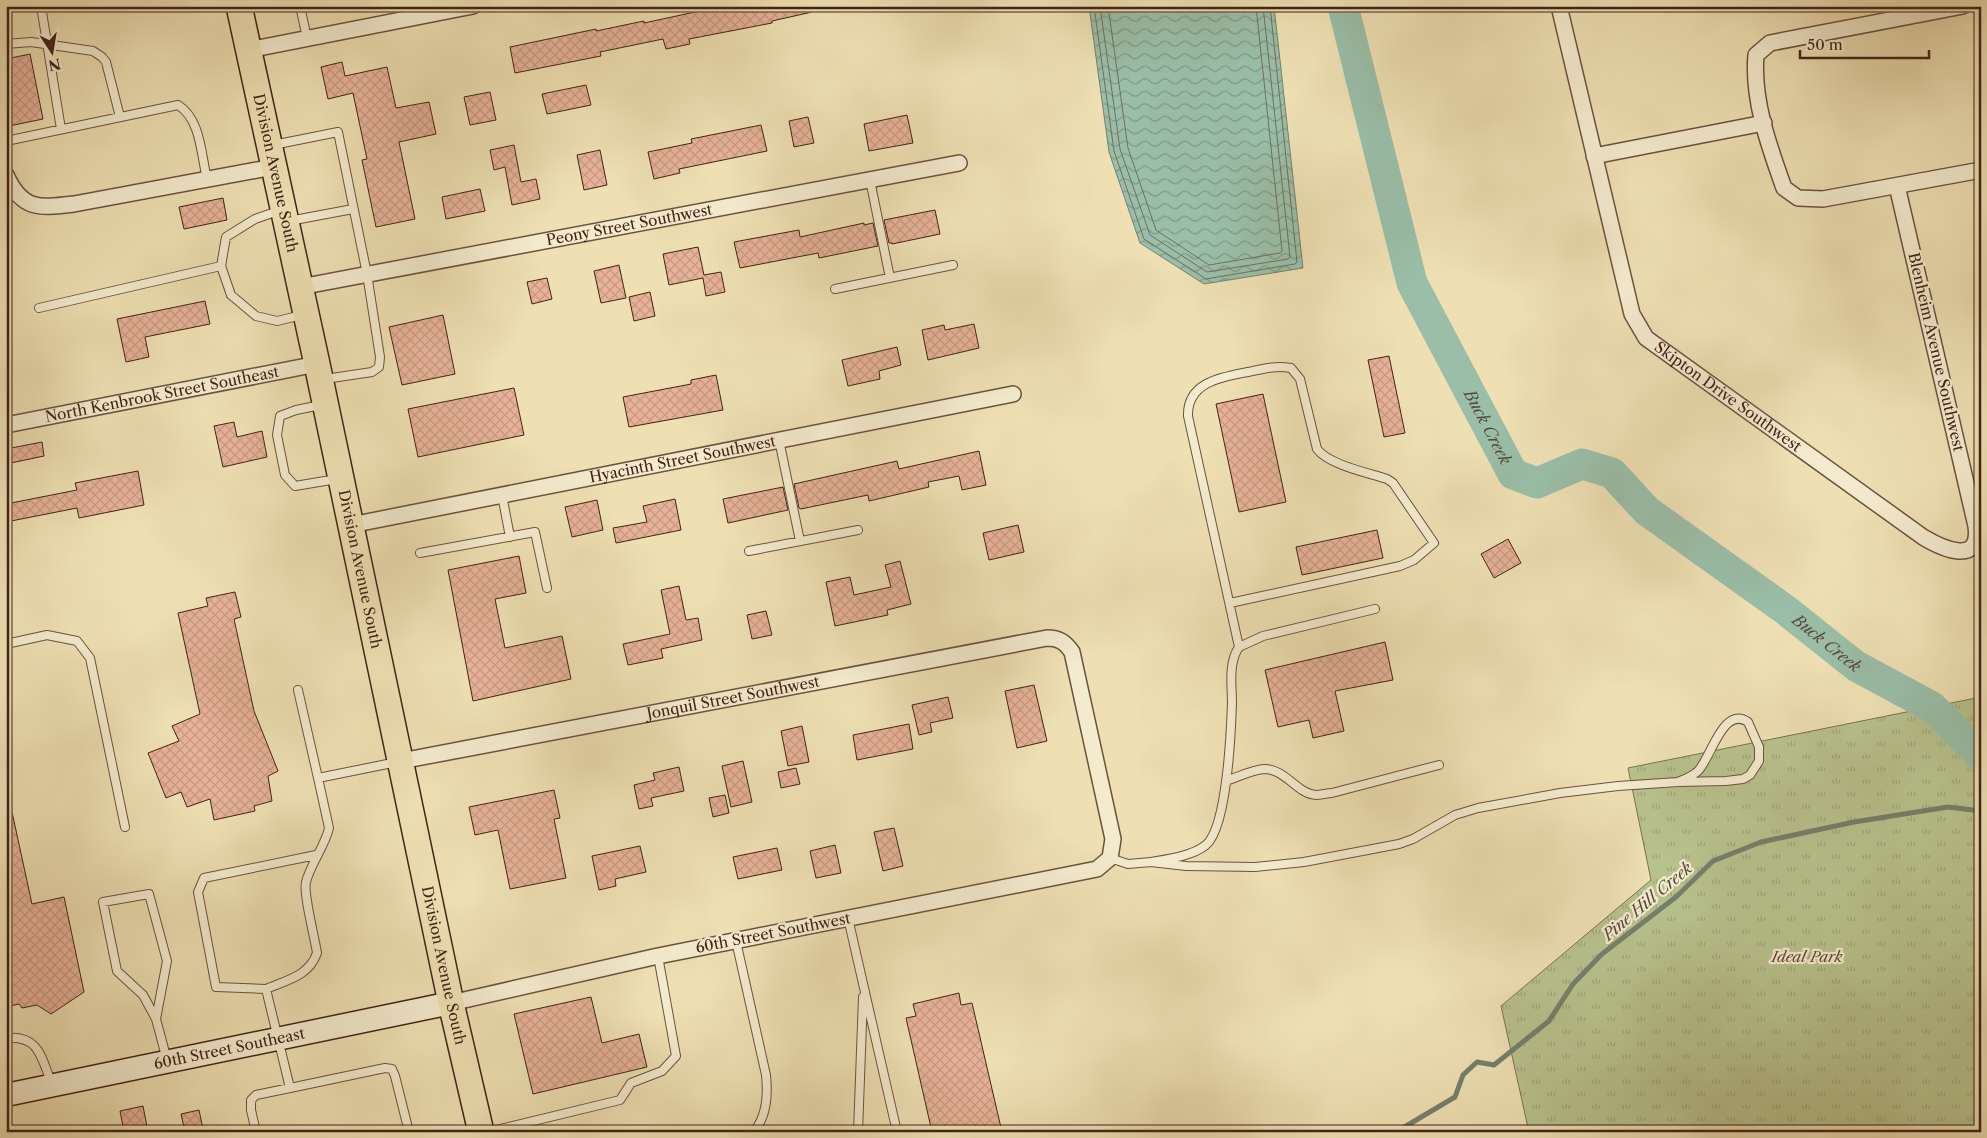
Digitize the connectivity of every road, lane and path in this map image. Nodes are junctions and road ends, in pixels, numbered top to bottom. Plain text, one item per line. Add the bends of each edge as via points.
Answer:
1 (41, 6) edge
2 (239, 6) edge
3 (300, 6) edge
4 (473, 6) edge
5 (1559, 6) edge
6 (1963, 6) edge
7 (415, 12) edge
8 (307, 38) junction
9 (6, 44) edge
10 (48, 44) junction
11 (248, 50) junction
12 (120, 117) junction
13 (1764, 123) junction
14 (61, 129) junction
15 (6, 140) edge
16 (271, 156) junction
17 (1594, 156) junction
18 (959, 164) dead end
19 (1981, 170) edge
20 (6, 175) edge
21 (206, 179) junction
22 (870, 180) junction
23 (1897, 186) junction
24 (353, 209) junction
25 (284, 216) junction
26 (953, 265) dead end
27 (221, 266) junction
28 (368, 274) junction
29 (890, 278) junction
30 (300, 287) junction
31 (835, 289) dead end
32 (39, 308) dead end
33 (306, 314) junction
34 (319, 372) junction
35 (1013, 394) dead end
36 (326, 404) junction
37 (6, 425) edge
38 (779, 440) junction
39 (341, 478) junction
40 (502, 495) junction
41 (351, 525) junction
42 (858, 530) dead end
43 (510, 537) junction
44 (800, 541) junction
45 (1973, 547) joint
46 (749, 551) dead end
47 (420, 553) dead end
48 (547, 588) dead end
49 (1230, 603) junction
50 (1375, 609) dead end
51 (6, 644) edge
52 (1239, 647) junction
53 (298, 690) dead end
54 (401, 761) junction
55 (1439, 765) dead end
56 (318, 778) junction
57 (1226, 781) junction
58 (1678, 782) junction
59 (125, 826) dead end
60 (316, 855) junction
61 (1110, 858) junction
62 (1152, 862) junction
63 (848, 918) junction
64 (736, 940) junction
65 (658, 956) junction
66 (863, 986) junction
67 (266, 989) junction
68 (451, 1003) junction
69 (156, 1018) junction
70 (6, 1038) edge
71 (278, 1039) junction
72 (168, 1062) junction
73 (53, 1086) junction
74 (290, 1088) junction
75 (6, 1095) edge
76 (256, 1132) edge
77 (409, 1132) edge
78 (481, 1132) edge
79 (488, 1132) edge
80 (754, 1132) edge
81 (858, 1132) edge
82 (897, 1132) edge

1 - 10 lane
2 - 11 main road, Division Avenue South
3 - 8 lane
4 - 7 street
5 - 17 street, Skipton Drive Southwest
6 - 13 street via 1770,43 1756,55 1754,76
7 - 8 street
8 - 11 street
9 - 10 lane
10 - 12 lane via 93,51 102,57
10 - 14 lane
11 - 16 main road, Division Avenue South
12 - 14 lane
12 - 21 lane via 178,105 187,110 196,126
13 - 17 street
13 - 23 street via 1784,188 1798,198 1822,199
14 - 15 lane
16 - 21 street
16 - 24 lane via 338,132
16 - 25 main road, Division Avenue South
17 - 45 street, Skipton Drive Southwest via 1632,314 1646,338 1923,537 1939,547 1957,551
18 - 22 street, Peony Street Southwest
19 - 23 street
20 - 21 street via 11,187 30,205 46,207
22 - 28 street, Peony Street Southwest
22 - 29 lane
23 - 45 street, Blenheim Avenue Southwest via 1976,526 1977,537
24 - 25 lane
24 - 28 lane
25 - 27 lane via 255,219 226,237
25 - 30 main road, Division Avenue South
26 - 29 lane
27 - 32 lane
27 - 33 lane via 231,295 256,316 277,321
28 - 30 street, Peony Street Southwest
28 - 34 lane via 379,367 372,372
29 - 31 lane
30 - 33 main road, Division Avenue South
33 - 34 main road, Division Avenue South
34 - 36 main road, Division Avenue South
34 - 37 street, North Kenbrook Street Southeast
35 - 38 street, Hyacinth Street Southwest
36 - 39 main road, Division Avenue South
36 - 39 lane via 280,416 277,435 285,476 295,486
38 - 40 street, Hyacinth Street Southwest
38 - 44 lane
39 - 41 main road, Division Avenue South
40 - 41 street, Hyacinth Street Southwest
40 - 43 lane
41 - 54 main road, Division Avenue South
42 - 44 lane
43 - 47 lane
43 - 48 lane via 535,532
44 - 46 lane
49 - 49 lane via 1188,408 1195,394 1208,382 1274,367 1291,368 1300,379 1317,449 1321,454 1393,483 1434,543 1414,560 1400,566
49 - 52 lane
50 - 52 lane via 1263,636
51 - 59 lane via 47,635 77,641 90,658
52 - 57 lane via 1232,669
53 - 56 lane
54 - 56 lane
54 - 61 street, Jonquil Street Southwest via 1057,638 1072,652 1113,839
54 - 68 main road, Division Avenue South
55 - 57 lane via 1315,795 1272,770 1254,771
56 - 60 lane via 329,828 328,836
57 - 62 lane via 1216,830 1206,845 1181,856
58 - 58 lane via 1699,770 1724,725 1740,719 1748,722 1760,753 1750,775 1726,781
58 - 62 lane via 1560,793 1478,808 1455,815 1413,840 1304,862 1228,868
60 - 67 lane via 305,885 317,953 314,962 307,970
60 - 67 lane via 204,878 198,892 216,987
61 - 62 lane via 1128,864
61 - 63 street, 60th Street Southwest via 1097,869
63 - 64 street, 60th Street Southwest
63 - 66 lane
64 - 65 street, 60th Street Southwest
64 - 80 lane via 768,1092 765,1110
65 - 68 street, 60th Street Southwest
65 - 79 lane via 676,1056 662,1071 631,1083 620,1100
66 - 81 lane
66 - 82 lane
67 - 71 lane
68 - 71 main road, 60th Street Southeast
68 - 78 main road, Division Avenue South
69 - 69 lane via 143,996 117,971 103,902 149,894 166,961
69 - 72 lane
70 - 73 lane via 25,1038 36,1046
71 - 72 main road, 60th Street Southeast
71 - 74 lane
72 - 73 main road, 60th Street Southeast
73 - 75 main road, 60th Street Southeast
74 - 76 lane via 256,1095 251,1100
74 - 77 lane via 392,1069

